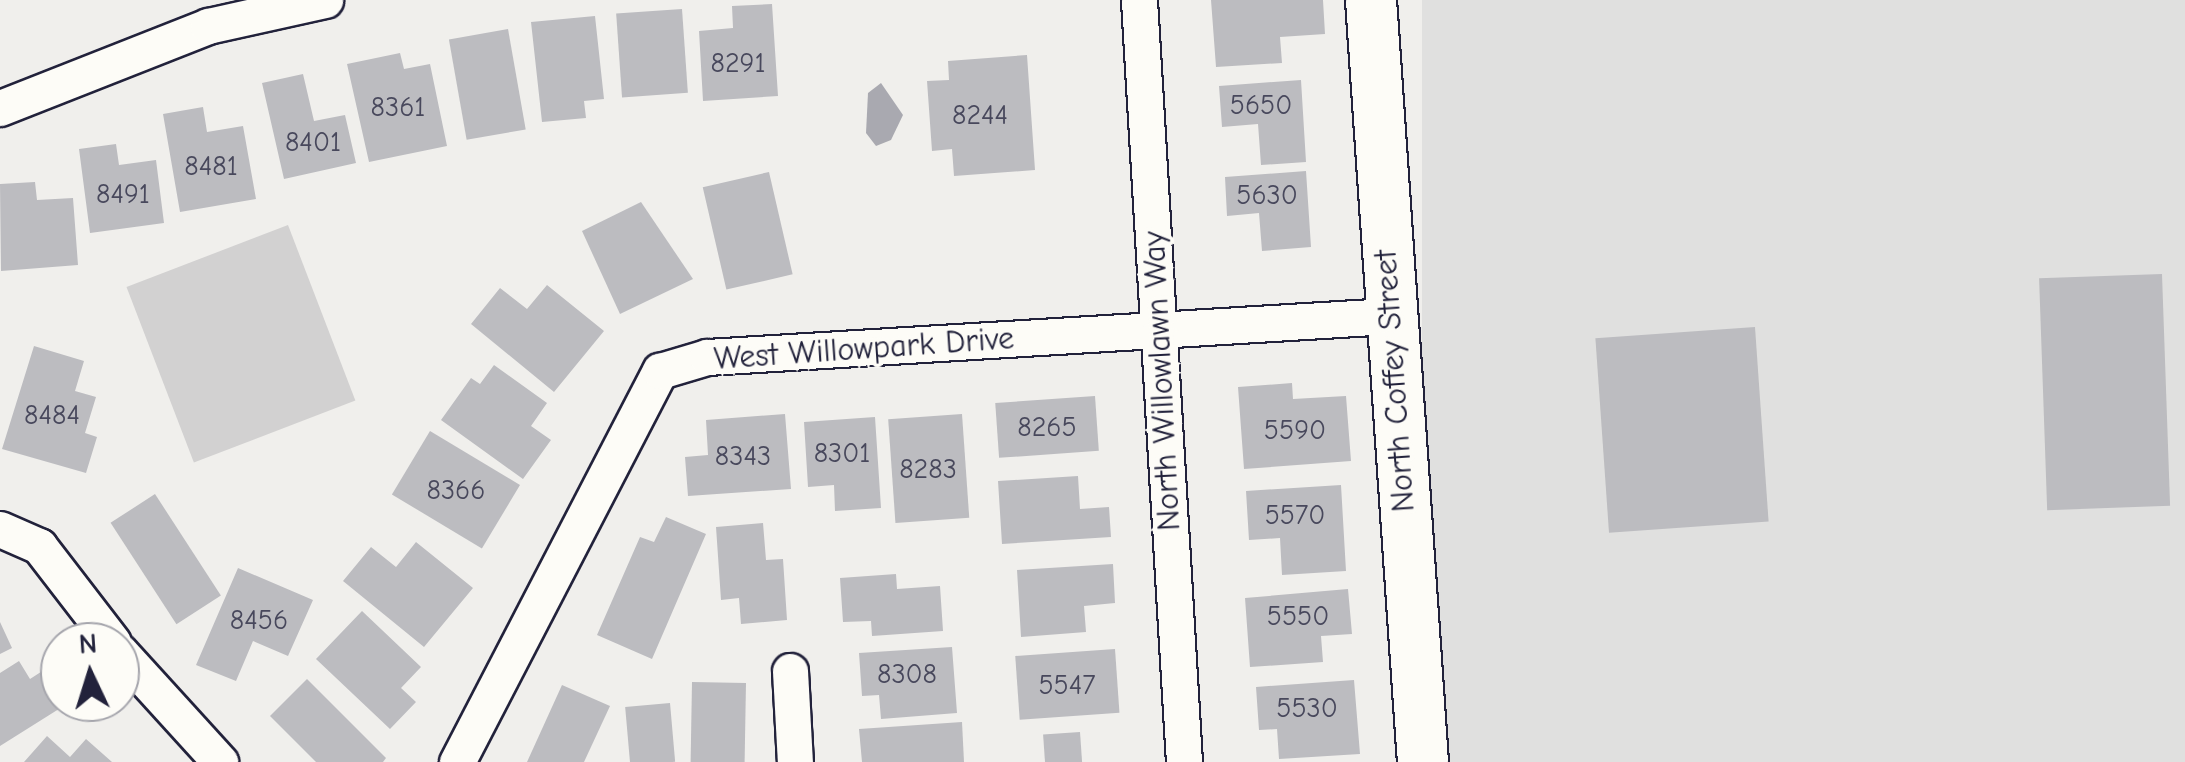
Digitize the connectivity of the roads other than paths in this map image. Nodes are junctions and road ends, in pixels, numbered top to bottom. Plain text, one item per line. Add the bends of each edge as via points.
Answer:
1 (325, 0) edge
2 (1139, 0) edge
3 (1370, 0) edge
4 (205, 13) edge
5 (0, 108) edge
6 (1390, 316) junction
7 (1158, 330) junction
8 (0, 530) edge
9 (97, 622) edge
10 (790, 671) dead end
11 (140, 674) edge
12 (220, 762) edge
13 (457, 762) edge
14 (794, 762) edge
15 (1184, 762) edge
16 (1422, 762) edge

1 - 4 street
2 - 7 street, North Willowlawn Way
3 - 6 street, North Coffey Street
4 - 5 street
6 - 7 street, West Willowpark Drive
6 - 16 street, North Coffey Street
7 - 13 street, West Willowpark Drive via 707,357 660,371
7 - 15 street, North Willowlawn Way
8 - 9 street via 39,546
10 - 14 street
11 - 12 street

